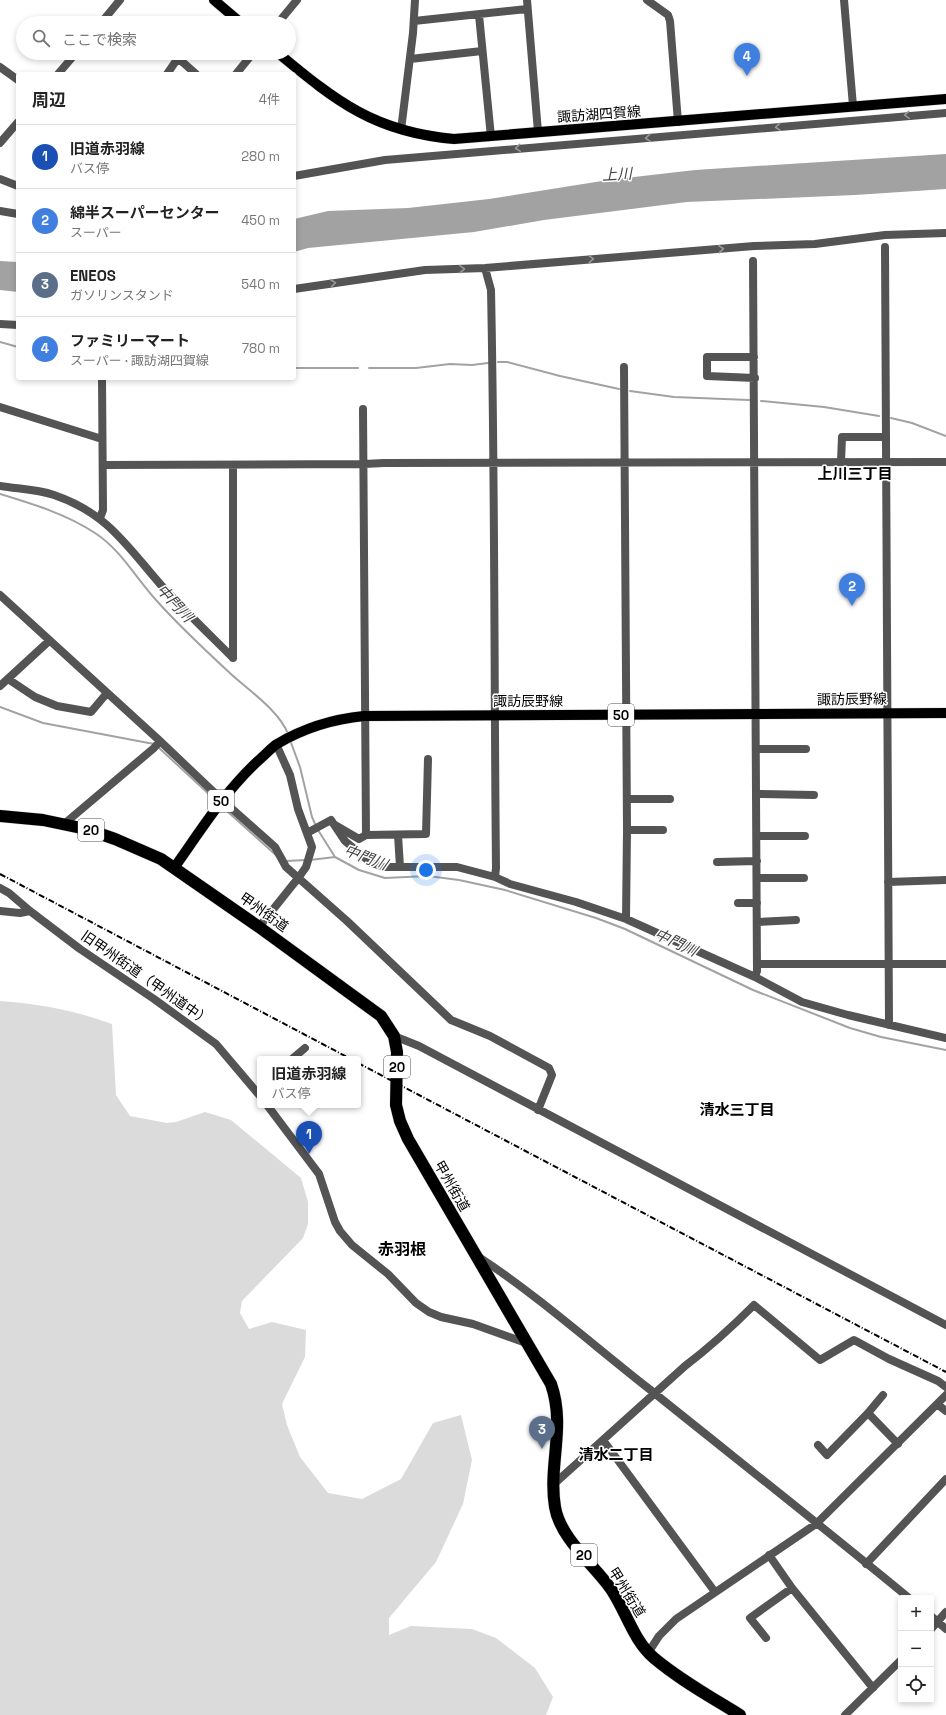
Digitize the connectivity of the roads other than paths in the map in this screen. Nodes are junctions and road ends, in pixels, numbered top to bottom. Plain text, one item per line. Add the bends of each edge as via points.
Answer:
1 (120, 0) edge
2 (214, 0) edge
3 (297, 0) edge
4 (415, 0) edge
5 (527, 0) edge
6 (647, 0) edge
7 (844, 0) edge
8 (528, 9) junction
9 (479, 15) junction
10 (107, 16) edge
11 (233, 16) edge
12 (284, 16) edge
13 (414, 21) junction
14 (482, 51) junction
15 (410, 59) junction
16 (70, 60) edge
17 (177, 60) edge
18 (180, 60) edge
19 (247, 60) edge
20 (287, 60) edge
21 (0, 67) edge
22 (60, 72) edge
23 (168, 72) edge
24 (194, 72) edge
25 (238, 72) edge
26 (16, 79) edge
27 (946, 99) edge
28 (853, 106) junction
29 (946, 113) edge
30 (678, 122) junction
31 (16, 124) edge
32 (401, 130) junction
33 (538, 132) junction
34 (491, 137) junction
35 (0, 143) edge
36 (296, 176) edge
37 (0, 179) edge
38 (16, 185) edge
39 (0, 211) edge
40 (16, 214) edge
41 (946, 233) edge
42 (885, 247) dead end
43 (753, 261) dead end
44 (485, 268) junction
45 (296, 289) edge
46 (0, 324) edge
47 (16, 326) edge
48 (754, 357) junction
49 (624, 368) dead end
50 (754, 378) junction
51 (102, 380) edge
52 (0, 407) edge
53 (363, 409) dead end
54 (885, 437) junction
55 (102, 439) junction
56 (841, 462) junction
57 (886, 462) junction
58 (946, 462) edge
59 (625, 463) junction
60 (755, 463) junction
61 (364, 464) junction
62 (494, 464) junction
63 (102, 465) junction
64 (233, 465) junction
65 (0, 486) edge
66 (100, 518) junction
67 (0, 595) edge
68 (50, 641) junction
69 (8, 679) junction
70 (0, 686) edge
71 (107, 693) junction
72 (887, 713) junction
73 (946, 713) edge
74 (757, 714) junction
75 (495, 715) junction
76 (626, 715) junction
77 (364, 716) junction
78 (157, 744) junction
79 (278, 744) junction
80 (757, 749) junction
81 (806, 749) dead end
82 (428, 759) dead end
83 (757, 794) junction
84 (814, 794) dead end
85 (627, 799) junction
86 (670, 799) dead end
87 (222, 800) junction
88 (0, 816) edge
89 (64, 824) junction
90 (331, 824) junction
91 (627, 830) junction
92 (664, 830) dead end
93 (309, 832) junction
94 (398, 834) junction
95 (366, 835) junction
96 (757, 836) junction
97 (805, 836) dead end
98 (757, 861) junction
99 (717, 862) dead end
100 (400, 867) junction
101 (174, 868) junction
102 (495, 877) junction
103 (299, 878) junction
104 (757, 878) junction
105 (804, 878) dead end
106 (946, 880) edge
107 (888, 882) junction
108 (0, 888) edge
109 (738, 903) dead end
110 (757, 903) junction
111 (0, 911) edge
112 (30, 911) junction
113 (626, 919) junction
114 (796, 920) dead end
115 (757, 922) junction
116 (259, 927) junction
117 (757, 964) junction
118 (946, 964) edge
119 (888, 965) junction
120 (755, 977) junction
121 (889, 1025) junction
122 (394, 1036) junction
123 (946, 1038) edge
124 (305, 1048) dead end
125 (296, 1056) edge
126 (257, 1092) edge
127 (269, 1108) edge
128 (538, 1110) junction
129 (474, 1254) junction
130 (946, 1325) edge
131 (526, 1343) junction
132 (946, 1387) edge
133 (655, 1394) junction
134 (883, 1395) dead end
135 (946, 1395) edge
136 (937, 1404) junction
137 (946, 1411) edge
138 (868, 1414) junction
139 (603, 1440) junction
140 (818, 1444) dead end
141 (898, 1444) junction
142 (946, 1480) edge
143 (554, 1484) junction
144 (816, 1524) junction
145 (769, 1555) junction
146 (866, 1564) junction
147 (792, 1588) junction
148 (715, 1592) junction
149 (905, 1595) edge
150 (946, 1612) edge
151 (934, 1619) edge
152 (946, 1629) edge
153 (766, 1638) dead end
154 (648, 1653) junction
155 (898, 1663) edge
156 (873, 1688) junction
157 (740, 1715) edge
158 (845, 1715) edge

1 - 10 street
2 - 11 main road
3 - 12 street
4 - 13 street
5 - 8 street
6 - 30 street via 668,15 670,21
7 - 28 street
8 - 9 street
8 - 33 street
9 - 13 street
9 - 14 street
13 - 15 street
14 - 15 street
14 - 34 street
15 - 32 street
16 - 22 street
17 - 23 street
18 - 24 street
19 - 25 street
20 - 32 main road, 諏訪湖四賀線 via 340,102 372,120
21 - 26 street
27 - 28 main road, 諏訪湖四賀線
28 - 30 main road, 諏訪湖四賀線
29 -> 36 street via 385,160
30 - 33 main road, 諏訪湖四賀線
31 - 35 street
32 - 34 main road, 諏訪湖四賀線 via 454,139
33 - 34 main road, 諏訪湖四賀線
37 - 38 street
39 - 40 street
44 -> 41 street
42 - 54 street
43 - 48 street
45 -> 44 street via 425,270
44 - 62 street via 491,290
46 - 47 street
48 - 50 street
48 - 50 street via 707,357 707,376
49 - 59 street
50 - 60 street
51 - 55 street
52 - 55 street
53 - 61 street
54 - 56 street via 842,437
54 - 57 street
55 - 63 street
56 - 57 street
56 - 60 street
57 - 58 street
57 - 72 street
59 - 60 street
59 - 62 street
59 - 76 street
60 - 74 street
61 - 62 street
61 - 64 street
61 - 77 street
62 - 75 street
63 - 64 street
63 - 66 street via 103,510
64 - 66 street via 233,658 162,585 120,535
65 - 66 street via 32,489 55,495
67 - 68 street
68 - 69 street
68 - 71 street
69 - 70 street
69 - 71 street via 35,697 57,706 90,712
71 - 78 street
72 - 73 main road, 諏訪辰野線 / 50
72 - 74 main road, 諏訪辰野線 / 50
72 - 107 street
74 - 76 main road, 諏訪辰野線 / 50
74 - 80 street
75 - 76 main road, 諏訪辰野線 / 50
75 - 77 main road, 諏訪辰野線 / 50
75 - 102 street
76 - 85 street
77 - 79 main road, 諏訪辰野線 / 50 via 321,724
77 - 95 street
78 - 87 street
78 - 89 street
79 - 87 main road, 諏訪辰野線 / 50 via 246,772
79 - 93 street via 290,775 298,808
80 - 81 street
80 - 83 street
82 - 94 street via 426,834
83 - 84 street
83 - 96 street
85 - 86 street
85 - 91 street
87 - 101 main road, 諏訪辰野線 / 50
87 - 103 street via 274,847 286,867
88 - 89 highway, 甲州街道 / 20
89 - 101 highway, 甲州街道 / 20 via 115,839 161,859
90 - 93 street
90 - 95 street via 359,839
90 - 100 street via 345,841 371,863 385,867
91 - 92 street
91 - 113 street
93 - 103 street via 312,847
94 - 95 street
94 - 100 street
96 - 97 street
96 - 98 street
98 - 99 street
98 - 104 street
100 - 102 street via 457,867
101 - 116 highway, 甲州街道 / 20
102 - 113 street via 510,884
103 - 116 street
103 - 128 street via 451,1020 490,1036 548,1068 552,1076
104 - 105 street
104 - 110 street
106 - 107 street
107 - 119 street
108 - 112 street, 旧甲州街道（甲州道中）
109 - 110 street
110 - 115 street
111 - 112 street
112 - 126 street, 旧甲州街道（甲州道中） via 216,1044
113 - 120 street
114 - 115 street
115 - 117 street
116 - 122 highway, 甲州街道 / 20 via 381,1016
117 - 119 street
117 - 120 street
118 - 119 street
119 - 121 street
120 - 121 street via 802,1002
121 - 123 street
122 - 128 street via 419,1046
122 - 129 highway, 甲州街道 / 20 via 397,1052 396,1105 400,1121
124 - 125 street
127 - 131 street via 319,1174 335,1222 352,1245 429,1312
128 - 130 street
129 - 131 highway, 甲州街道 / 20
129 - 133 street via 495,1267
131 - 143 highway, 甲州街道 / 20 via 551,1384 556,1400 558,1414
132 - 133 street via 854,1340 820,1360 754,1305
133 - 139 street
133 - 144 street
134 - 138 street
135 - 136 street
136 - 137 street
136 - 141 street
138 - 140 street via 827,1455
138 - 141 street
139 - 143 street
139 - 148 street
141 - 144 street
142 - 146 street
143 - 154 highway, 甲州街道 / 20 via 555,1508 565,1532 612,1590 642,1647
144 - 145 street
144 - 146 street
145 - 147 street
145 - 148 street
146 - 149 street
147 - 153 street via 750,1618
147 - 156 street
148 - 154 street via 676,1619 659,1636
150 - 151 street
151 - 152 street
154 - 157 highway, 甲州街道 / 20
155 - 156 street
156 - 158 street

